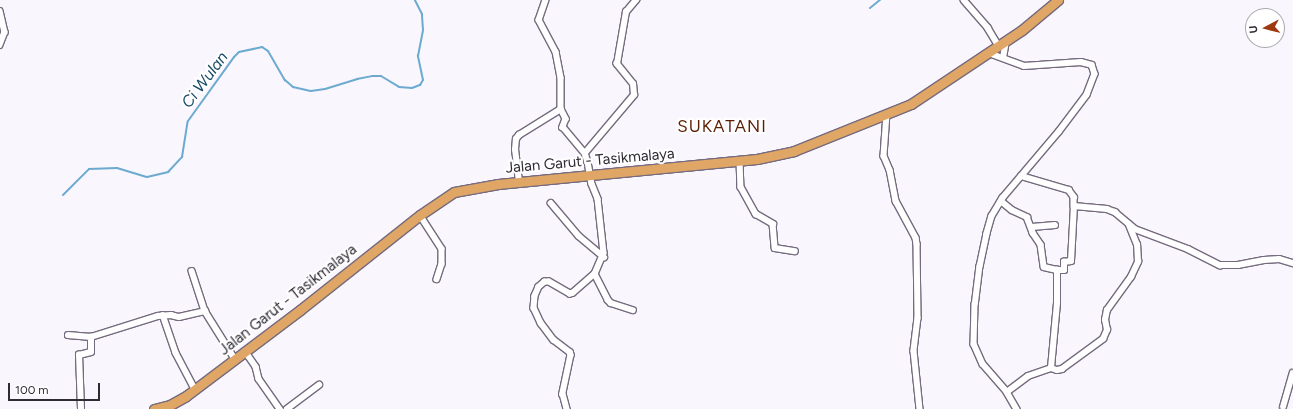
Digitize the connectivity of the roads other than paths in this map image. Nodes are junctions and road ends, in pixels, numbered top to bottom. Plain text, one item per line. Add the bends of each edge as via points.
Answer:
1 (546, 0) edge
2 (636, 0) edge
3 (964, 0) edge
4 (1058, 0) edge
5 (0, 11) edge
6 (1002, 43) junction
7 (0, 45) edge
8 (989, 53) junction
9 (1004, 58) junction
10 (561, 109) junction
11 (887, 114) junction
12 (585, 153) junction
13 (740, 161) junction
14 (592, 176) junction
15 (1020, 176) junction
16 (519, 182) junction
17 (1001, 202) junction
18 (551, 203) dead end
19 (1074, 206) junction
20 (420, 215) junction
21 (1055, 225) dead end
22 (1129, 226) junction
23 (1032, 227) junction
24 (795, 251) dead end
25 (604, 257) junction
26 (1293, 263) edge
27 (1057, 270) junction
28 (192, 271) dead end
29 (595, 274) junction
30 (437, 279) dead end
31 (633, 310) dead end
32 (205, 311) junction
33 (163, 315) junction
34 (68, 335) dead end
35 (91, 337) junction
36 (245, 351) junction
37 (235, 359) junction
38 (1051, 368) junction
39 (1293, 373) edge
40 (319, 385) dead end
41 (195, 389) junction
42 (1007, 392) junction
43 (172, 407) edge
44 (1283, 407) dead end
45 (81, 409) edge
46 (154, 409) edge
47 (280, 409) edge
48 (286, 409) edge
49 (567, 409) edge
50 (920, 409) edge
51 (1017, 409) edge

1 - 10 street via 539,20 556,52 561,78
2 - 12 street via 626,12 617,64 633,84 634,95
3 - 6 street
4 - 6 main road, Jalan Garut - Tasikmalaya
5 - 7 street via 5,32
6 - 8 main road, Jalan Garut - Tasikmalaya
6 - 9 street
8 - 9 street
8 - 11 main road, Jalan Garut - Tasikmalaya via 911,104
9 - 15 street via 1024,66 1081,62 1092,65 1096,74 1083,101
10 - 12 street via 566,119 564,129
10 - 16 street via 516,139
11 - 13 main road, Jalan Garut - Tasikmalaya via 794,151
11 - 50 street via 884,156 890,170 896,201 917,244 918,318 914,351
12 - 14 street
13 - 14 main road, Jalan Garut - Tasikmalaya
13 - 24 street via 741,187 758,217 773,224 775,248
14 - 16 main road, Jalan Garut - Tasikmalaya
14 - 25 street via 599,204
15 - 17 street
15 - 19 street via 1069,190 1074,197
16 - 20 main road, Jalan Garut - Tasikmalaya via 478,186 454,192
17 - 23 street via 1027,217
17 - 42 street via 992,216 980,266 975,304 974,344 983,364
18 - 25 street via 579,236
19 - 22 street via 1107,209 1115,212
19 - 27 street via 1071,261 1063,263 1064,270
20 - 30 street via 442,249 442,264
20 - 36 main road, Jalan Garut - Tasikmalaya
21 - 23 street
22 - 26 street via 1188,249 1220,265 1279,259
22 - 38 street via 1137,245 1138,262 1131,277 1107,310 1107,330 1103,339 1062,369
23 - 27 street via 1041,245 1044,267
25 - 29 street
27 - 38 street via 1057,304
28 - 32 street
29 - 31 street via 608,300
29 - 49 street via 571,294 545,282 535,296 534,308 541,323 554,340 571,355 563,394
32 - 33 street via 179,317
32 - 37 street
33 - 35 street
33 - 41 street via 176,353
34 - 35 street
35 - 45 street via 90,353 79,355
36 - 37 main road, Jalan Garut - Tasikmalaya
36 - 47 street via 255,366 259,379
37 - 41 main road, Jalan Garut - Tasikmalaya
38 - 42 street via 1028,376
39 - 44 street
40 - 48 street
41 - 43 main road, Jalan Garut - Tasikmalaya
42 - 51 street
43 - 46 main road, Jalan Garut - Tasikmalaya

